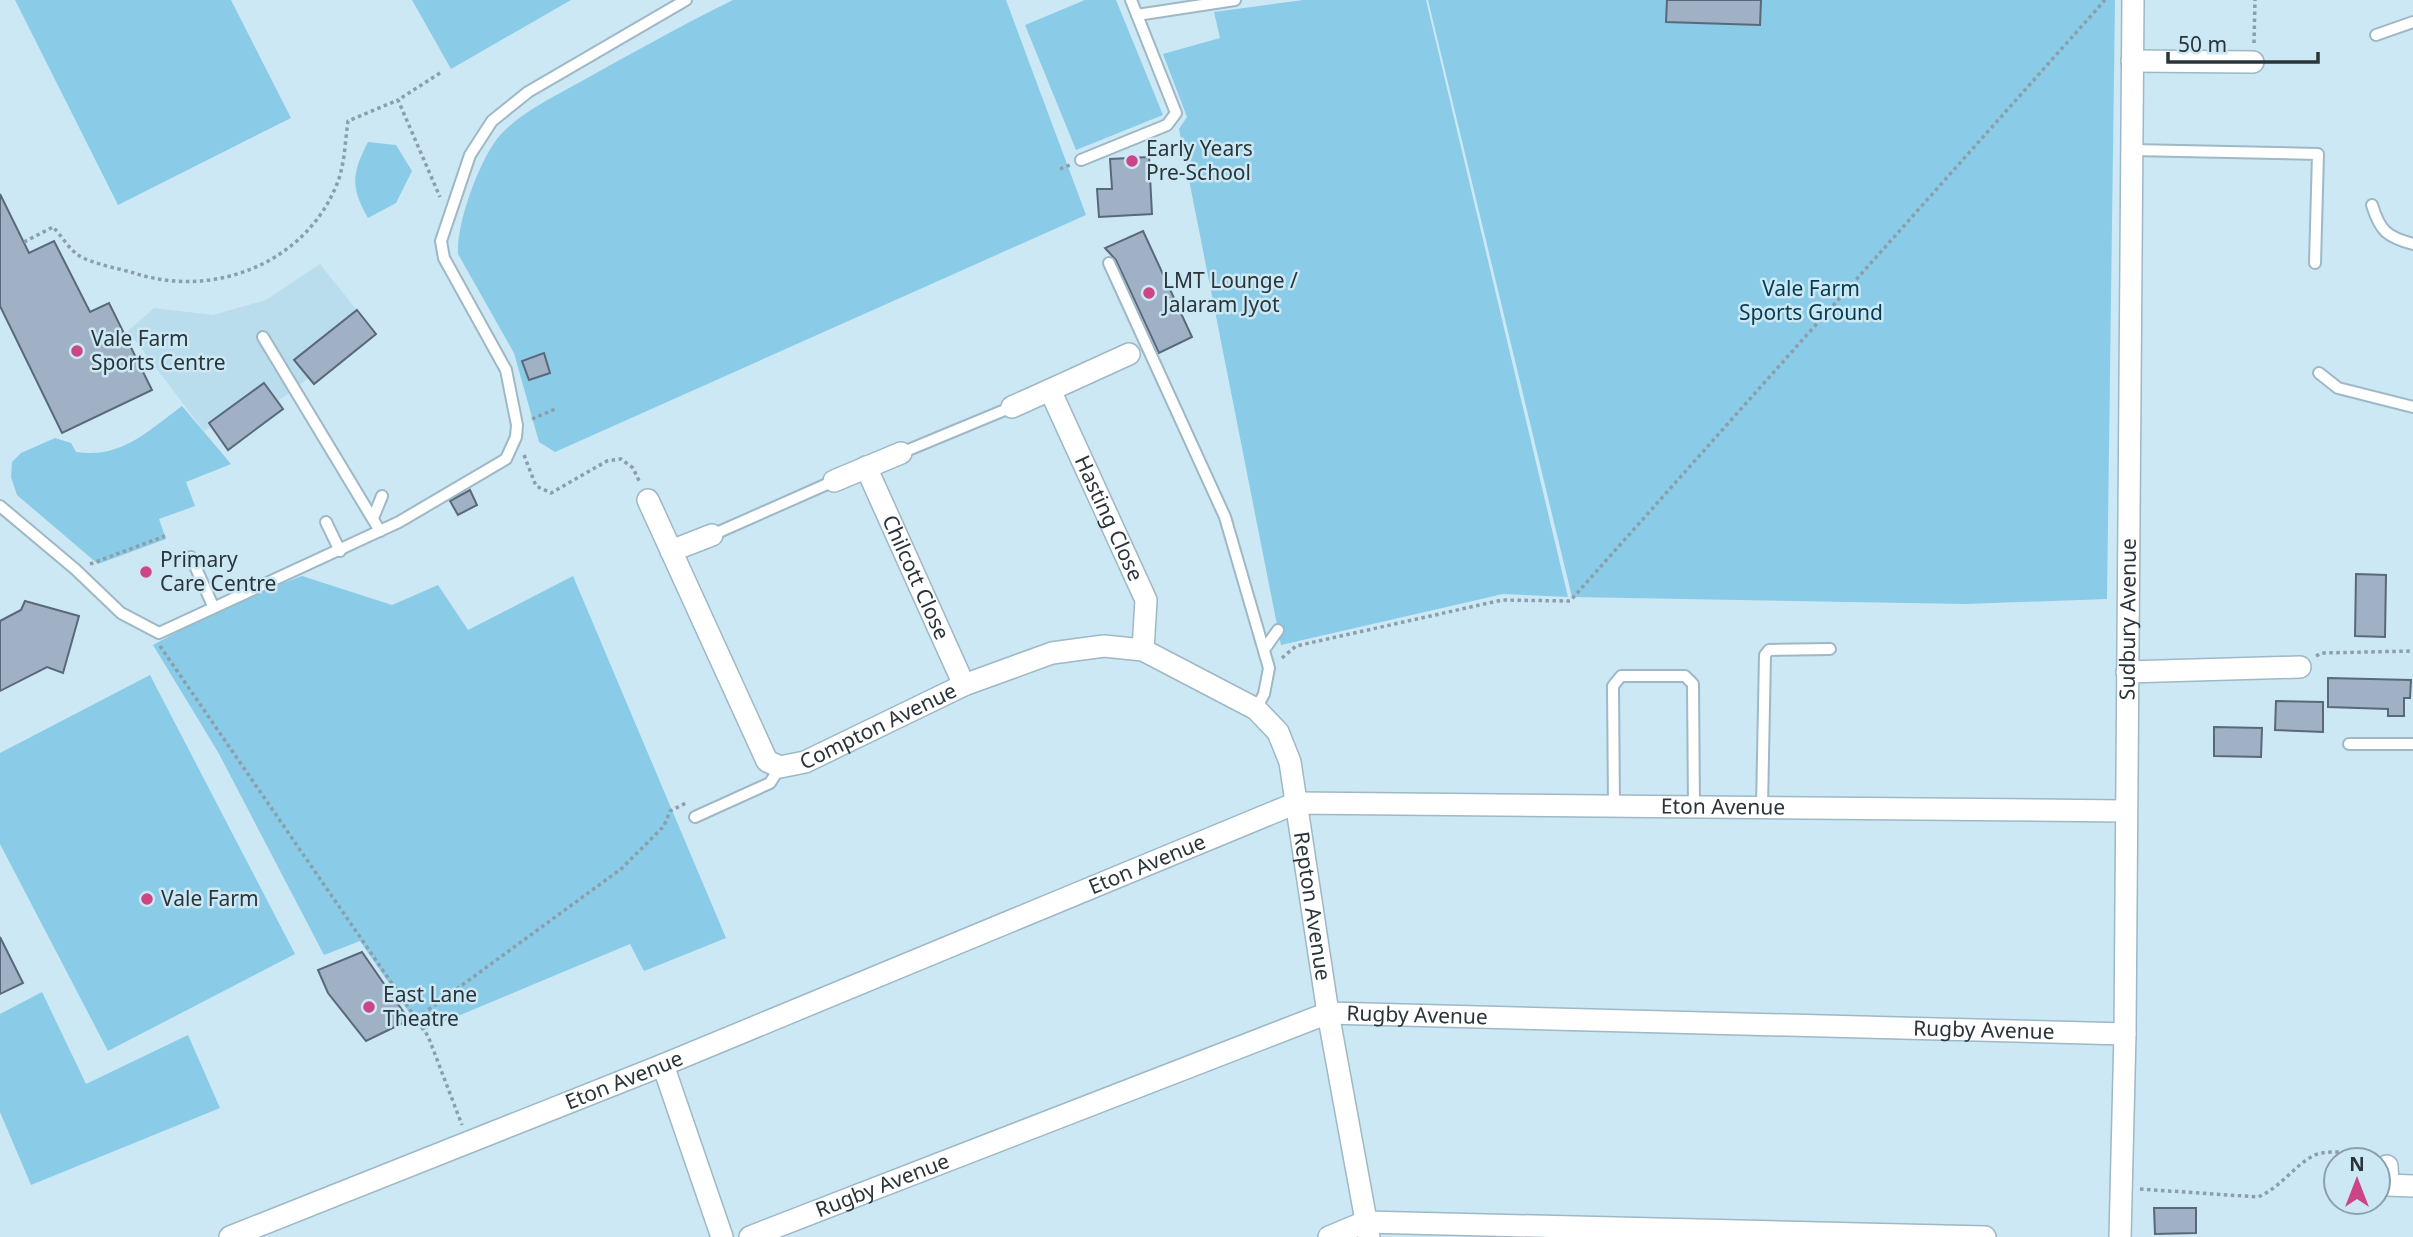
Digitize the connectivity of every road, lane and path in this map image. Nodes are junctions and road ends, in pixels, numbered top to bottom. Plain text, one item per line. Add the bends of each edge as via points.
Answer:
1 (686, 0) edge
2 (1131, 0) edge
3 (1235, 0) edge
4 (2105, 0) edge
5 (2133, 0) edge
6 (2255, 0) edge
7 (1137, 15) junction
8 (2413, 22) edge
9 (2376, 35) dead end
10 (2132, 61) junction
11 (2253, 62) joint
12 (440, 73) dead end
13 (398, 100) junction
14 (2132, 150) junction
15 (1081, 160) dead end
16 (2372, 205) dead end
17 (449, 218) junction
18 (24, 242) dead end
19 (2413, 244) edge
20 (1109, 263) dead end
21 (2315, 263) dead end
22 (263, 337) dead end
23 (1129, 354) dead end
24 (2319, 373) dead end
25 (1050, 390) junction
26 (1012, 407) joint
27 (2413, 407) edge
28 (555, 409) dead end
29 (517, 425) junction
30 (516, 437) junction
31 (901, 453) joint
32 (866, 467) junction
33 (834, 481) joint
34 (382, 496) dead end
35 (648, 500) joint
36 (0, 506) edge
37 (373, 518) junction
38 (326, 522) dead end
39 (380, 531) junction
40 (712, 534) joint
41 (165, 536) dead end
42 (340, 551) junction
43 (671, 551) junction
44 (191, 557) dead end
45 (75, 569) junction
46 (213, 606) junction
47 (1278, 630) dead end
48 (159, 633) junction
49 (1266, 647) junction
50 (1830, 649) dead end
51 (1143, 650) junction
52 (2413, 652) edge
53 (1269, 667) junction
54 (2300, 667) joint
55 (2127, 672) junction
56 (964, 685) junction
57 (1256, 709) junction
58 (2349, 744) dead end
59 (2413, 744) edge
60 (780, 767) junction
61 (1296, 803) junction
62 (1614, 806) junction
63 (676, 807) dead end
64 (1694, 807) junction
65 (1762, 807) junction
66 (2125, 811) junction
67 (695, 817) dead end
68 (1328, 1013) junction
69 (416, 1018) junction
70 (2125, 1034) junction
71 (663, 1065) junction
72 (467, 1141) junction
73 (2322, 1153) edge
74 (2392, 1184) edge
75 (2413, 1186) edge
76 (2121, 1188) junction
77 (1367, 1230) edge
78 (230, 1237) edge
79 (722, 1237) edge
80 (750, 1237) edge
81 (1329, 1237) edge
82 (1985, 1237) edge
83 (2120, 1237) edge

1 - 17 lane via 528,92 492,121 470,155
2 - 7 lane
3 - 7 lane
4 - 53 path via 1570,601 1502,600 1296,646
5 - 10 street, Sudbury Avenue
6 - 11 path
7 - 15 lane via 1176,113 1167,125
8 - 9 lane
10 - 11 street
10 - 14 street, Sudbury Avenue
12 - 13 path
13 - 17 path
13 - 18 path via 348,121 338,183 324,208 304,233 253,271 224,279 153,279 78,255 53,227
14 - 21 lane via 2318,154
14 - 55 street, Sudbury Avenue
16 - 19 lane via 2390,238
17 - 29 lane via 441,241 444,258 506,370
20 - 49 lane via 1225,517
22 - 37 lane
23 - 25 street
24 - 27 lane via 2338,388
25 - 26 street
25 - 51 street, Hasting Close via 1146,600
26 - 31 lane
28 - 29 path
29 - 30 lane
30 - 35 path via 536,486 551,492 607,461 621,459 633,468
30 - 39 lane via 506,459
31 - 32 street
32 - 33 street
32 - 56 street, Chilcott Close
33 - 40 lane
34 - 37 lane
35 - 43 street, Compton Avenue
36 - 45 lane
37 - 39 lane
38 - 42 lane
39 - 42 lane
40 - 43 street
41 - 45 path
42 - 46 lane
43 - 60 street, Compton Avenue via 767,761
44 - 46 lane
45 - 48 lane via 121,613
46 - 48 lane
47 - 49 lane
48 - 69 path via 160,650
49 - 53 lane
50 - 65 lane via 1777,648 1765,655
51 - 56 street, Compton Avenue via 1104,646 1052,653
51 - 57 street, Compton Avenue
52 - 54 path via 2322,653
53 - 57 lane
54 - 55 street
55 - 66 street, Sudbury Avenue
56 - 60 street, Compton Avenue via 805,762
57 - 61 street, Repton Avenue via 1278,732 1290,762
58 - 59 lane
60 - 67 lane via 770,783
61 - 62 street, Eton Avenue
61 - 68 street, Repton Avenue
61 - 71 street, Eton Avenue
62 - 64 street, Eton Avenue
62 - 64 lane via 1613,686 1621,676 1685,676 1693,684
63 - 69 path via 664,826 621,869
64 - 65 street, Eton Avenue
65 - 66 street, Eton Avenue
66 - 70 street, Sudbury Avenue
68 - 70 street, Rugby Avenue
68 - 77 street, Repton Avenue
68 - 80 street, Rugby Avenue
69 - 72 path via 437,1057
70 - 76 street, Sudbury Avenue
71 - 72 street, Eton Avenue
71 - 79 street
72 - 78 street, Eton Avenue
73 - 76 path via 2304,1161 2275,1190 2258,1197
74 - 75 street
76 - 83 street, Sudbury Avenue
77 - 81 street
77 - 82 street

